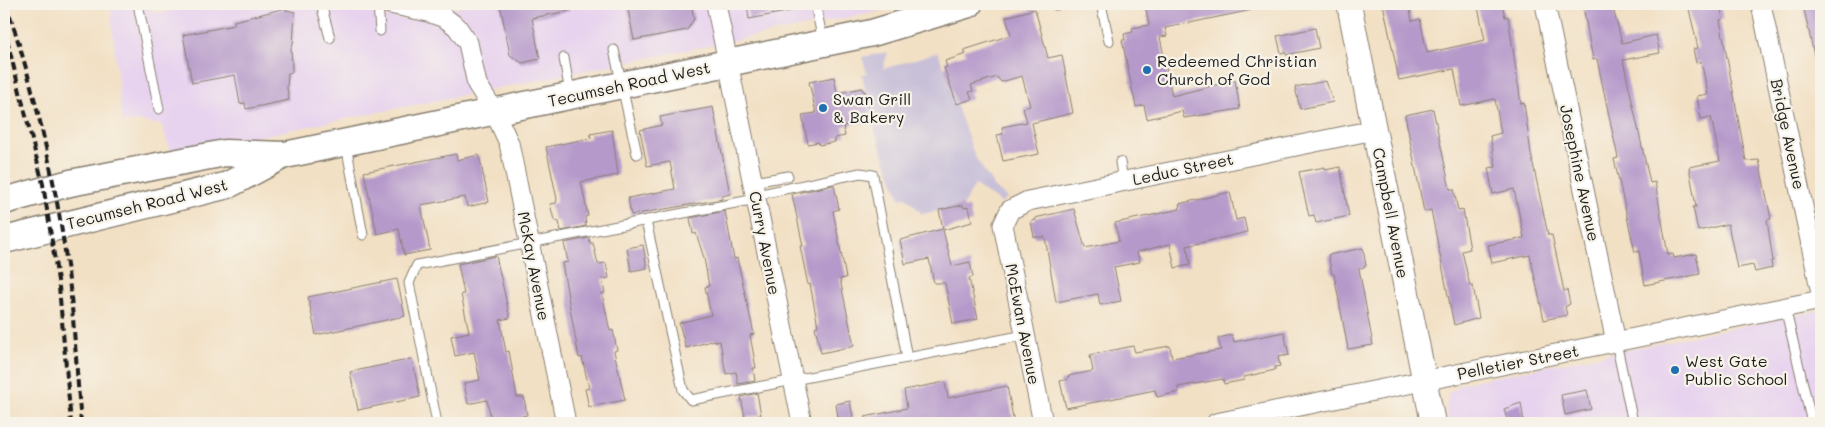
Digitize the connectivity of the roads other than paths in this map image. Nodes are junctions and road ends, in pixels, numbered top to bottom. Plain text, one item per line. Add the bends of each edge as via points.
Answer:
1 (140, 4) edge
2 (321, 4) edge
3 (378, 4) edge
4 (390, 4) edge
5 (716, 4) edge
6 (967, 4) edge
7 (1101, 4) edge
8 (1349, 4) edge
9 (1545, 4) edge
10 (1760, 4) edge
11 (816, 8) dead end
12 (447, 11) edge
13 (380, 31) dead end
14 (330, 38) dead end
15 (1109, 41) dead end
16 (823, 44) junction
17 (614, 50) dead end
18 (564, 58) dead end
19 (728, 63) junction
20 (623, 85) junction
21 (570, 96) junction
22 (159, 109) dead end
23 (494, 111) junction
24 (1374, 130) junction
25 (346, 142) junction
26 (637, 154) dead end
27 (285, 155) junction
28 (1120, 162) dead end
29 (788, 176) dead end
30 (1123, 182) junction
31 (755, 192) junction
32 (4, 201) edge
33 (646, 221) junction
34 (1002, 225) joint
35 (363, 235) dead end
36 (4, 240) edge
37 (529, 243) junction
38 (1821, 293) edge
39 (1821, 300) edge
40 (1785, 307) junction
41 (1025, 335) junction
42 (1616, 342) junction
43 (907, 358) junction
44 (793, 380) junction
45 (1425, 380) junction
46 (437, 423) edge
47 (566, 423) edge
48 (802, 423) edge
49 (1043, 423) edge
50 (1216, 423) edge
51 (1433, 423) edge
52 (1633, 423) edge
53 (1812, 423) edge

1 - 22 lane
2 - 14 lane
3 - 13 lane
4 - 12 street
5 - 19 street, Curry Avenue
6 - 16 main road, Tecumseh Road West via 872,33
7 - 15 lane
8 - 24 street, Campbell Avenue
9 - 42 street, Josephine Avenue
10 - 38 street, Bridge Avenue
11 - 16 lane
12 - 23 street, McKay Avenue via 468,43 477,84
16 - 19 main road, Tecumseh Road West
17 - 20 lane
18 - 21 lane
19 - 20 main road, Tecumseh Road West
19 - 31 street, Curry Avenue
20 - 21 main road, Tecumseh Road West
20 - 26 lane
21 - 23 main road, Tecumseh Road West
23 - 25 main road, Tecumseh Road West
23 - 37 street, McKay Avenue via 509,143
24 - 30 street, Leduc Street via 1170,165
24 - 45 street, Campbell Avenue
25 - 27 main road, Tecumseh Road West
25 - 35 lane
27 - 32 main road, Tecumseh Road West via 224,154 70,183
27 - 36 main road, Tecumseh Road West via 228,185
28 - 30 lane
29 - 31 lane
30 - 34 street, Leduc Street via 1075,188 1028,201 1010,210
31 - 33 lane
31 - 43 lane via 860,173 873,176
31 - 44 street, Curry Avenue
33 - 37 lane
33 - 44 lane via 683,390 691,400
34 - 41 street, McEwan Avenue
37 - 46 lane via 417,265 409,283
37 - 47 street, McKay Avenue
39 - 40 street, Pelletier Street
40 - 42 street, Pelletier Street
40 - 53 lane
41 - 43 lane
41 - 49 street, McEwan Avenue
42 - 45 street, Pelletier Street
42 - 52 lane
43 - 44 lane
44 - 48 street, Curry Avenue
45 - 50 street, Pelletier Street
45 - 51 street, Campbell Avenue

